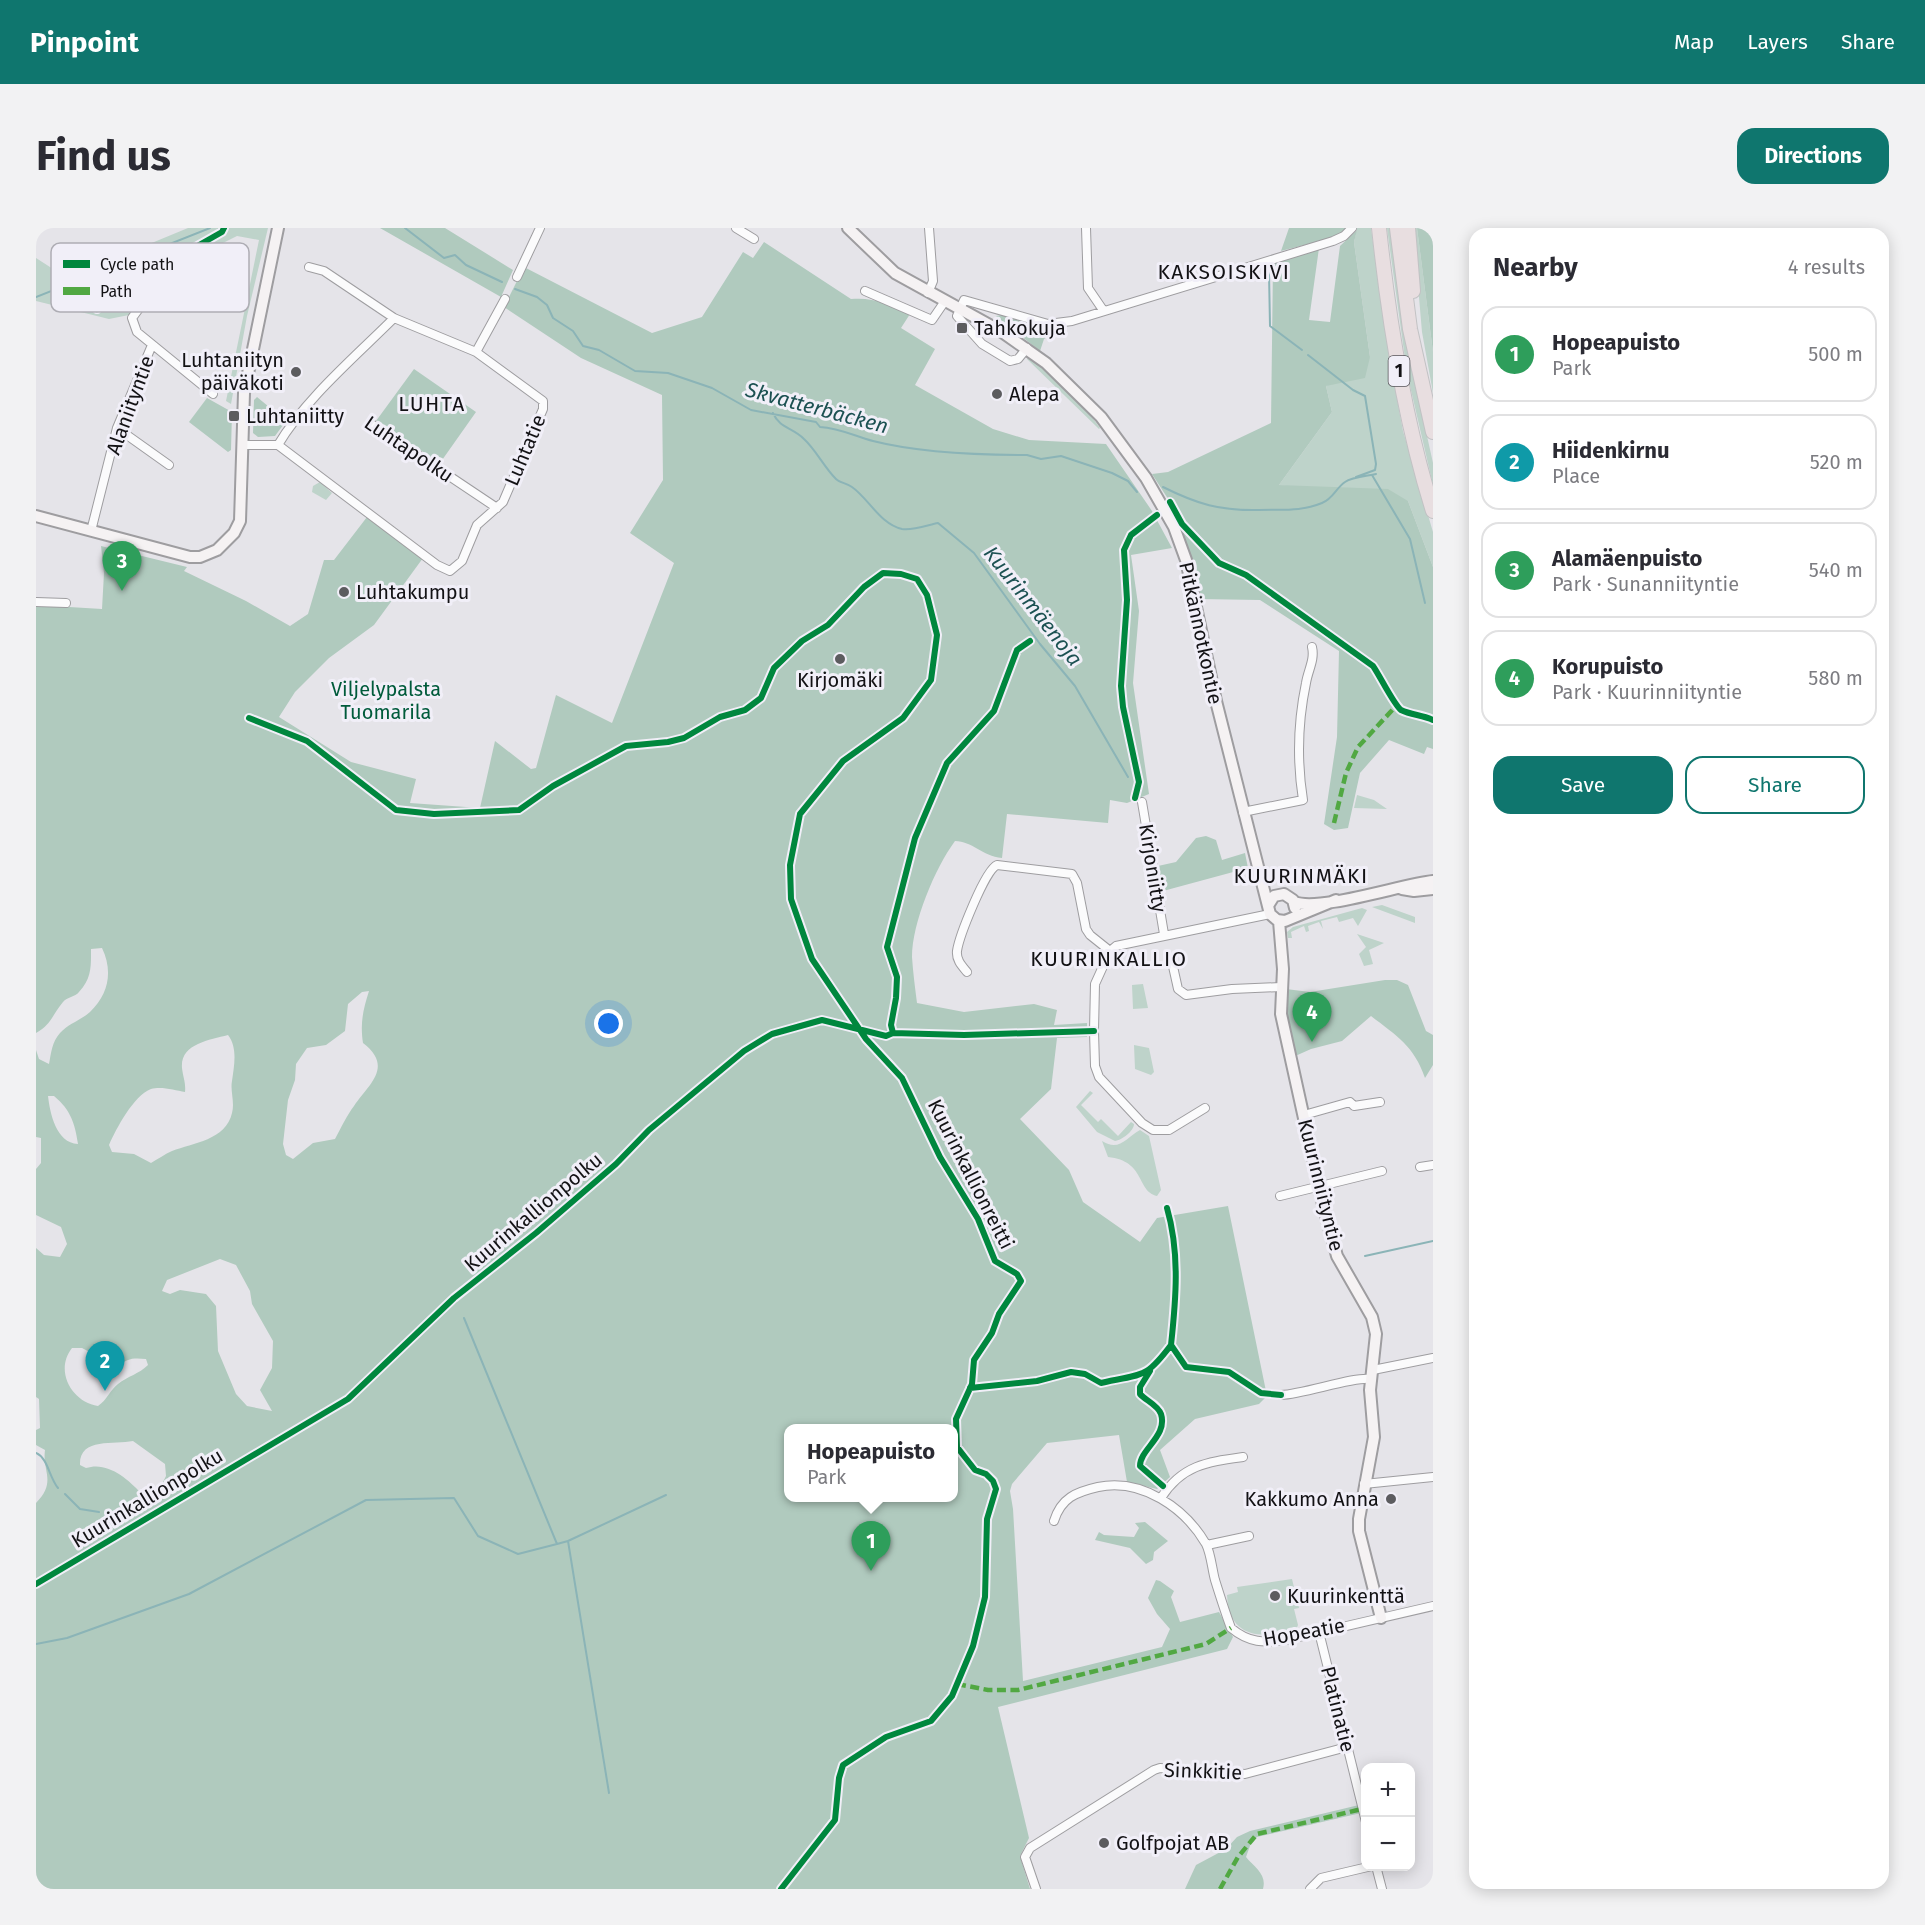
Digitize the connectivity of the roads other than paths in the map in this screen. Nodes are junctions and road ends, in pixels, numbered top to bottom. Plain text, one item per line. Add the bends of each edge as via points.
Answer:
1 (278, 228) edge
2 (540, 228) edge
3 (736, 228) edge
4 (848, 228) edge
5 (929, 228) edge
6 (1086, 228) edge
7 (1352, 228) edge
8 (1379, 228) edge
9 (1397, 228) edge
10 (1408, 228) edge
11 (754, 239) dead end
12 (309, 267) dead end
13 (517, 277) dead end
14 (865, 291) dead end
15 (928, 292) junction
16 (505, 299) dead end
17 (945, 301) junction
18 (959, 308) junction
19 (1103, 310) junction
20 (134, 312) edge
21 (394, 318) junction
22 (152, 345) junction
23 (1027, 348) junction
24 (476, 352) junction
25 (1421, 380) junction
26 (213, 394) dead end
27 (373, 425) dead end
28 (117, 428) junction
29 (1433, 432) edge
30 (242, 445) junction
31 (278, 445) junction
32 (169, 465) dead end
33 (497, 508) junction
34 (1433, 511) edge
35 (36, 516) edge
36 (91, 531) junction
37 (36, 602) edge
38 (66, 603) dead end
39 (1312, 646) dead end
40 (1142, 802) dead end
41 (1243, 812) junction
42 (1256, 862) junction
43 (1433, 881) edge
44 (1401, 889) junction
45 (1433, 889) edge
46 (1279, 894) junction
47 (1336, 900) junction
48 (1294, 902) junction
49 (1269, 909) junction
50 (1285, 920) junction
51 (1164, 934) junction
52 (1110, 951) junction
53 (1172, 963) dead end
54 (967, 972) dead end
55 (1281, 987) junction
56 (1380, 1102) dead end
57 (1205, 1108) dead end
58 (1304, 1115) junction
59 (1433, 1165) edge
60 (1420, 1167) dead end
61 (1382, 1171) dead end
62 (1320, 1187) junction
63 (1280, 1196) dead end
64 (1433, 1358) edge
65 (1372, 1375) junction
66 (1281, 1395) dead end
67 (1243, 1457) dead end
68 (1433, 1477) edge
69 (1364, 1484) junction
70 (1161, 1498) junction
71 (1054, 1521) dead end
72 (1249, 1536) dead end
73 (1207, 1545) junction
74 (1433, 1606) edge
75 (1381, 1618) junction
76 (1319, 1632) junction
77 (1347, 1747) junction
78 (1364, 1817) edge
79 (1361, 1869) edge
80 (1376, 1871) edge
81 (1036, 1889) edge
82 (1310, 1889) edge
83 (1382, 1889) edge

1 - 30 street via 244,393
2 - 13 street
3 - 11 street
4 - 15 street, Pitkännotkontie via 895,273
5 - 15 street via 933,281
6 - 19 street via 1088,288
7 - 19 street via 1333,241
8 - 34 highway, 1 via 1395,354
9 - 25 highway, 1
10 - 25 highway
12 - 21 street, Luhtatie via 324,271
14 - 17 street via 932,320
15 - 17 street, Pitkännotkontie
16 - 24 street
17 - 18 street, Pitkännotkontie
18 - 19 street via 967,299 1048,324 1072,321
18 - 23 street, Pitkännotkontie
18 - 23 street via 957,316 998,356 1015,361
20 - 22 street via 136,332
21 - 24 street, Luhtatie
21 - 31 street via 322,391
22 - 26 street, Alaniityntie
22 - 28 street, Alaniityntie
23 - 41 street, Pitkännotkontie via 1077,392 1117,436 1142,470 1174,527 1186,560
24 - 33 street, Luhtatie via 543,401 543,409
25 - 29 highway, 1
27 - 33 street, Luhtapolku
28 - 32 street
28 - 36 street, Alaniityntie
30 - 31 street
30 - 36 street via 240,521 226,543 206,555 177,556
31 - 33 street, Luhtatie via 445,571 455,570 477,525
35 - 36 street
37 - 38 street
39 - 41 street via 1314,655 1306,683 1298,754 1303,800
40 - 51 street, Kirjoniitty
41 - 42 street, Pitkännotkontie
42 - 46 street, Pitkännotkontie
42 - 49 street, Pitkännotkontie
43 - 44 street
44 - 45 street
44 - 47 street
46 - 48 street
46 - 49 street
47 - 48 street
47 - 50 street
48 - 50 street via 1295,912
49 - 50 street
49 - 51 street
50 - 55 street, Kuurinniityntie
51 - 52 street via 1122,944
52 - 54 street via 1086,929 1072,874 997,865 986,875 959,943 958,958
52 - 57 street via 1095,984 1095,1066 1099,1077 1153,1131 1168,1130
53 - 55 street via 1178,989 1186,995
55 - 58 street, Kuurinniityntie via 1284,1032
56 - 58 street via 1354,1106 1350,1102
58 - 62 street, Kuurinniityntie
59 - 60 street
61 - 62 street
62 - 63 street
62 - 65 street, Kuurinniityntie via 1337,1256 1374,1323 1377,1344
64 - 65 street
65 - 66 street via 1316,1391
65 - 69 street, Kuurinniityntie via 1374,1437
67 - 70 street via 1194,1466 1171,1482
68 - 69 street
69 - 75 street, Kuurinniityntie via 1359,1531
70 - 71 street via 1128,1488 1102,1486 1069,1496
70 - 73 street via 1183,1515
72 - 73 street
73 - 76 street, Hopeatie via 1231,1628 1252,1641 1267,1643
74 - 75 street, Hopeatie
75 - 76 street, Hopeatie
76 - 77 street, Platinatie
77 - 78 street, Platinatie
77 - 81 street, Sinkkitie via 1245,1774 1154,1770 1030,1848 1024,1857
79 - 82 street via 1321,1878
80 - 83 street

